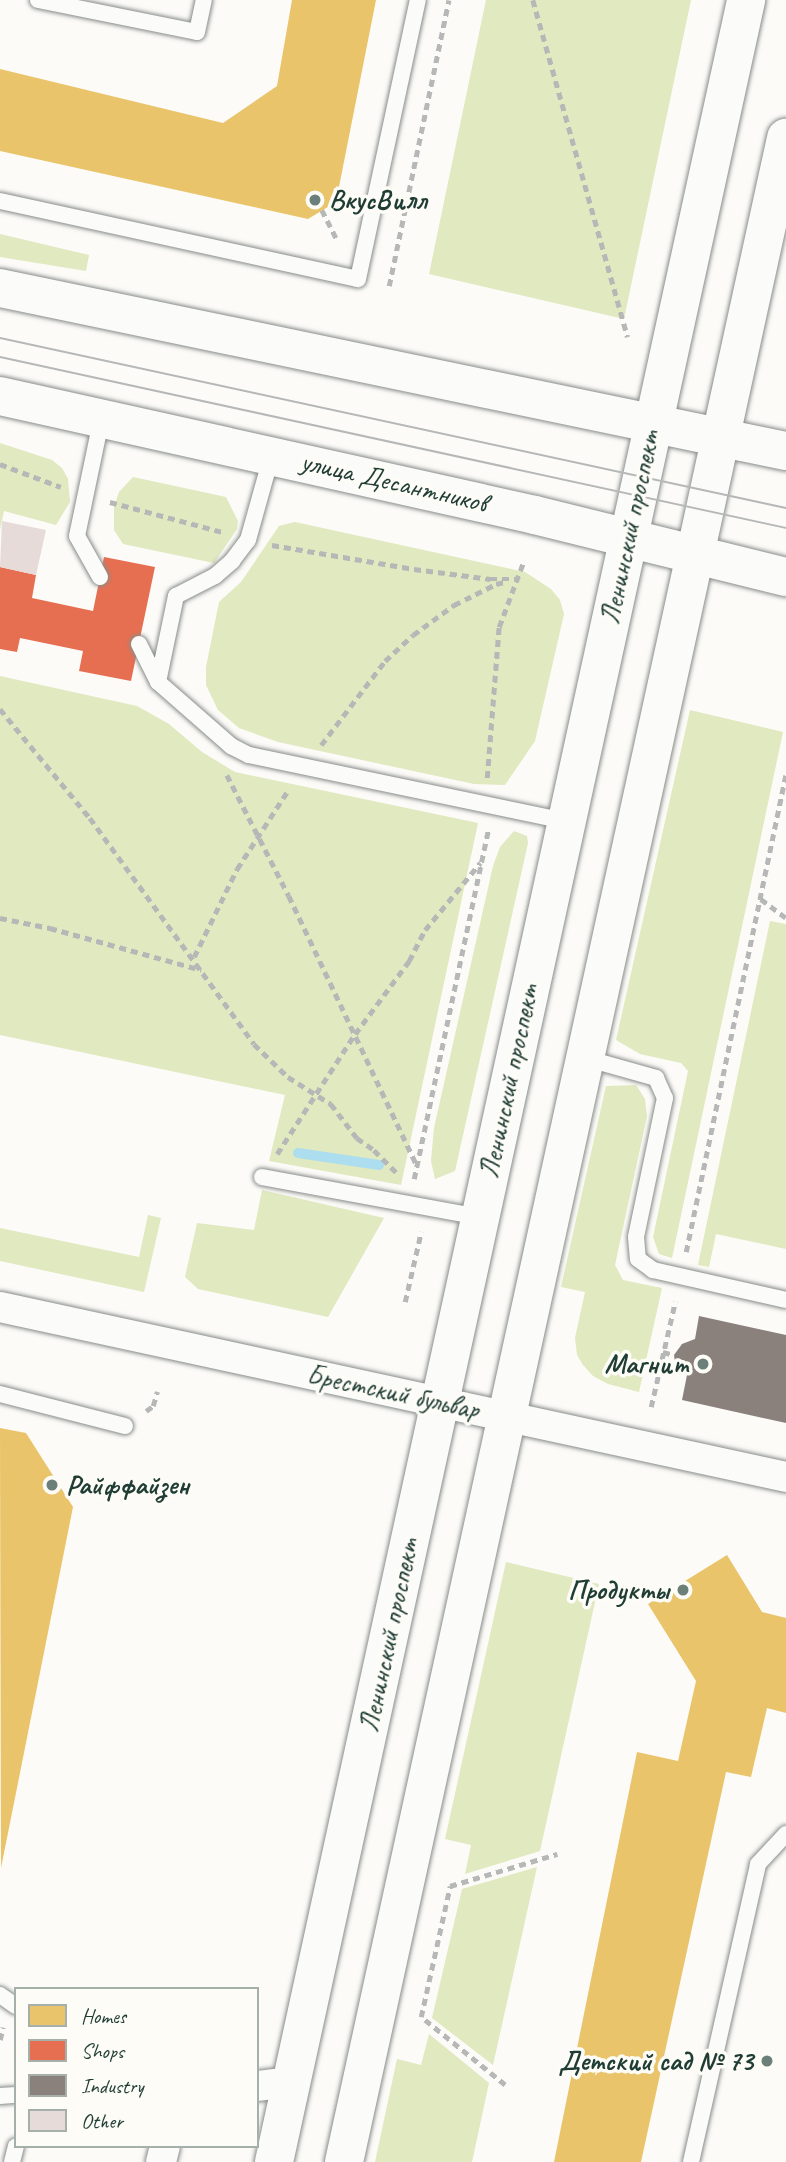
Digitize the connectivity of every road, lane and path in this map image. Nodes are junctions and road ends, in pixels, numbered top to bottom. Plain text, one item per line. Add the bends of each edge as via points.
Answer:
1 (38, 0) edge
2 (204, 0) edge
3 (418, 0) edge
4 (449, 0) edge
5 (533, 0) edge
6 (746, 0) edge
7 (786, 138) edge
8 (0, 201) edge
9 (389, 286) dead end
10 (0, 288) edge
11 (628, 337) dead end
12 (0, 396) edge
13 (102, 416) junction
14 (653, 422) junction
15 (720, 437) junction
16 (786, 450) edge
17 (272, 454) junction
18 (628, 537) junction
19 (695, 552) junction
20 (523, 563) dead end
21 (100, 577) dead end
22 (786, 577) edge
23 (139, 644) dead end
24 (158, 682) junction
25 (0, 709) edge
26 (231, 746) junction
27 (786, 775) edge
28 (485, 804) junction
29 (566, 821) junction
30 (480, 863) junction
31 (760, 898) junction
32 (0, 918) edge
33 (786, 918) edge
34 (202, 970) junction
35 (355, 1034) junction
36 (585, 1058) junction
37 (316, 1094) junction
38 (416, 1165) junction
39 (262, 1177) joint
40 (417, 1206) junction
41 (480, 1217) junction
42 (681, 1276) junction
43 (786, 1300) edge
44 (405, 1302) dead end
45 (0, 1307) edge
46 (663, 1352) junction
47 (674, 1355) dead end
48 (0, 1394) edge
49 (440, 1402) junction
50 (651, 1407) dead end
51 (507, 1416) junction
52 (125, 1426) dead end
53 (786, 1477) edge
54 (786, 1834) edge
55 (557, 1854) dead end
56 (4, 2031) dead end
57 (0, 2040) edge
58 (274, 2084) edge
59 (505, 2085) dead end
60 (274, 2162) edge
61 (344, 2162) edge
62 (691, 2162) edge

1 - 2 lane via 197,32
3 - 8 lane via 358,279
4 - 9 path
5 - 11 path
6 - 14 main road, Ленинский проспект
7 - 15 main road
10 - 14 main road
12 - 13 main road, улица Десантников
13 - 17 main road, улица Десантников
13 - 21 lane via 77,536
14 - 15 main road
14 - 18 main road, Ленинский проспект
15 - 16 main road
15 - 19 main road
17 - 18 main road, улица Десантников
17 - 24 lane via 248,540 215,576 176,596
18 - 19 main road, улица Десантников
18 - 29 main road, Ленинский проспект
19 - 22 main road, улица Десантников
19 - 36 main road
20 - 28 path via 499,627
23 - 24 lane
24 - 26 lane
25 - 34 path via 90,818
26 - 28 lane via 249,755
26 - 35 path via 226,771 234,793
27 - 31 path
28 - 29 lane
28 - 30 path via 489,826
29 - 41 main road, Ленинский проспект
30 - 35 path via 425,930 409,961
30 - 38 path
31 - 33 path
31 - 42 path
32 - 34 path
34 - 37 path via 254,1044 288,1077
35 - 37 path
35 - 38 path
36 - 42 lane via 656,1078 666,1098 636,1237 638,1259 653,1270
36 - 51 main road
37 - 38 path via 331,1104 357,1138 413,1186
37 - 39 path
39 - 40 lane
40 - 41 lane
40 - 44 path via 421,1232
41 - 49 main road, Ленинский проспект
42 - 43 lane
42 - 46 path
45 - 49 street, Брестский бульвар
46 - 47 path
46 - 50 path
48 - 52 lane
49 - 51 street, Брестский бульвар
49 - 58 main road, Ленинский проспект
51 - 53 street, Брестский бульвар
51 - 61 main road
54 - 62 lane via 758,1864
55 - 59 path via 450,1886 447,1899 421,2017
56 - 57 path
58 - 60 main road, Ленинский проспект

